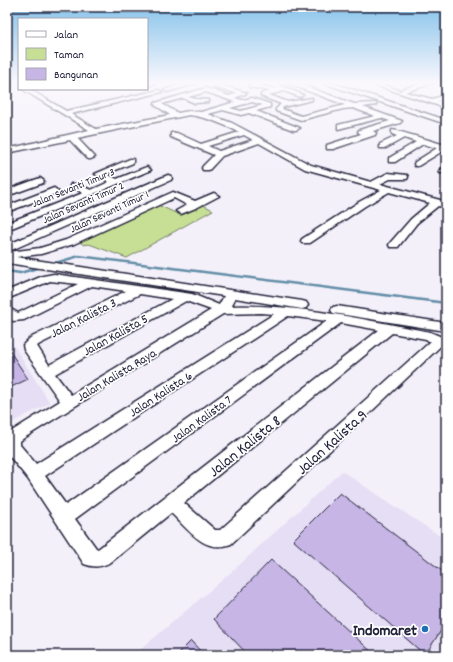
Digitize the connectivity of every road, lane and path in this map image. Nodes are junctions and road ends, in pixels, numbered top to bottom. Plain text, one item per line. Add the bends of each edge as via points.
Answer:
1 (65, 114) edge
2 (182, 114) edge
3 (202, 114) edge
4 (258, 114) edge
5 (288, 114) edge
6 (317, 114) edge
7 (375, 114) edge
8 (401, 114) edge
9 (419, 114) edge
10 (427, 114) edge
11 (176, 115) joint
12 (422, 115) junction
13 (382, 116) junction
14 (446, 122) edge
15 (341, 127) dead end
16 (296, 128) dead end
17 (95, 131) junction
18 (395, 132) dead end
19 (244, 133) junction
20 (174, 135) dead end
21 (403, 136) junction
22 (72, 137) junction
23 (258, 141) junction
24 (422, 141) junction
25 (35, 145) junction
26 (201, 146) junction
27 (383, 146) dead end
28 (445, 146) edge
29 (330, 148) dead end
30 (7, 151) edge
31 (42, 154) dead end
32 (219, 154) junction
33 (92, 157) dead end
34 (392, 160) dead end
35 (130, 161) dead end
36 (418, 164) dead end
37 (206, 168) dead end
38 (147, 170) dead end
39 (404, 177) dead end
40 (168, 178) dead end
41 (40, 181) dead end
42 (116, 182) junction
43 (372, 185) junction
44 (74, 186) dead end
45 (388, 189) junction
46 (54, 191) dead end
47 (7, 193) edge
48 (90, 193) junction
49 (214, 196) dead end
50 (441, 204) edge
51 (195, 205) junction
52 (7, 209) edge
53 (181, 211) dead end
54 (7, 227) edge
55 (306, 241) dead end
56 (394, 245) dead end
57 (7, 249) edge
58 (10, 258) edge
59 (52, 272) junction
60 (89, 283) junction
61 (136, 290) junction
62 (226, 294) junction
63 (7, 295) edge
64 (184, 297) junction
65 (220, 310) junction
66 (286, 312) junction
67 (9, 314) edge
68 (339, 319) junction
69 (390, 328) junction
70 (442, 333) edge
71 (47, 372) junction
72 (68, 402) junction
73 (34, 474) junction
74 (172, 503) junction
75 (63, 517) junction

1 - 17 street
2 - 11 street
3 - 19 street
4 - 16 street
5 - 6 street via 301,118
7 - 13 street
8 - 12 street via 412,118
9 - 12 street
10 - 12 street
11 - 17 street
12 - 14 street
13 - 15 street
13 - 29 street via 401,121
17 - 22 street
18 - 21 street
19 - 23 street
19 - 26 street
20 - 26 street
21 - 24 street
21 - 27 street
22 - 25 street
22 - 33 street
23 - 32 street
23 - 43 street via 299,163
24 - 28 street
24 - 34 street
25 - 30 street
25 - 31 street
26 - 32 street
28 - 36 street
32 - 37 street
35 - 42 street via 99,174
38 - 42 street, Jalan Sevanti Timur 3
39 - 43 street via 388,176
40 - 57 street, Jalan Sevanti Timur 2
41 - 47 street
42 - 48 street, Jalan Sevanti Timur 3
43 - 45 street
44 - 48 street
45 - 50 street
45 - 55 street
46 - 52 street
48 - 54 street, Jalan Sevanti Timur 3
49 - 51 street
50 - 56 street via 414,221
51 - 53 street
51 - 58 street, Jalan Sevanti Timur 1 via 172,196 55,248
58 - 59 street
59 - 60 street
59 - 62 street
59 - 63 street
60 - 61 street
60 - 67 street via 20,317
61 - 64 street
61 - 71 street, Jalan Kalista 3 via 30,345
62 - 65 street via 228,303
62 - 70 street
64 - 65 street
64 - 71 street, Jalan Kalista 5
65 - 66 street via 261,309
65 - 72 street, Jalan Kalista Raya
66 - 68 street
66 - 73 street, Jalan Kalista 6
68 - 69 street
68 - 75 street, Jalan Kalista 7
69 - 70 street via 430,336
69 - 74 street, Jalan Kalista 8
70 - 74 street, Jalan Kalista 9 via 439,343 224,538 219,540 208,536
71 - 72 street
72 - 73 street, Jalan Kalista Raya via 12,439 12,447
73 - 75 street
74 - 75 street, Jalan Kalista 8 via 104,556 95,558 89,555

